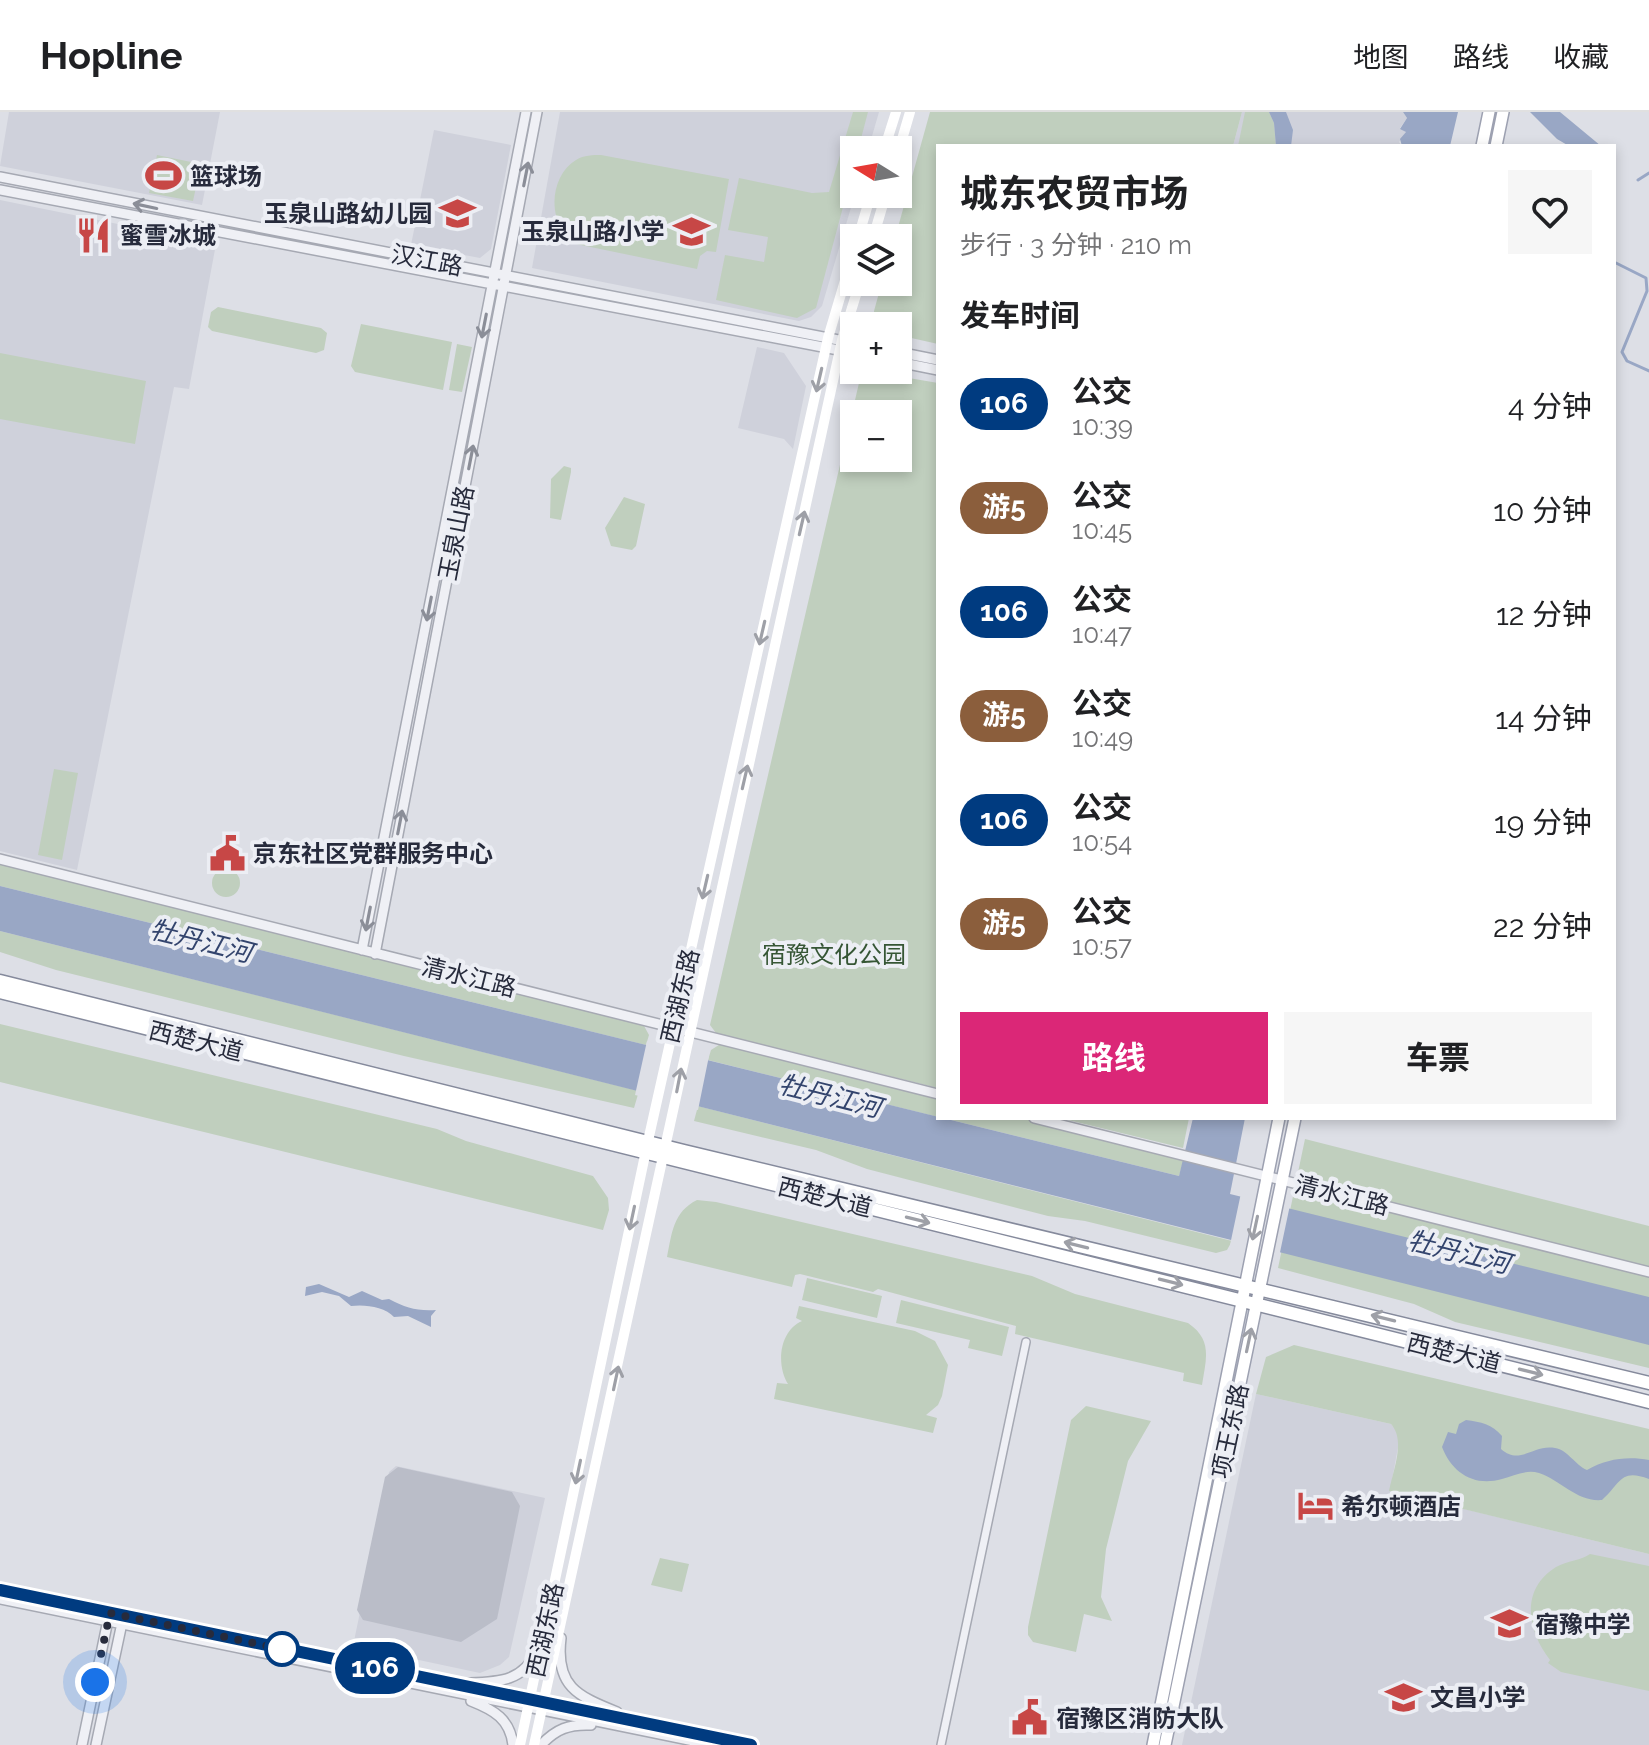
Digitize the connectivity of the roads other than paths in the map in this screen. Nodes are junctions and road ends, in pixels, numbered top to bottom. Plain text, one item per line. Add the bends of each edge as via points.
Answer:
1 (526, 112) edge
2 (537, 112) edge
3 (896, 112) edge
4 (910, 112) edge
5 (1489, 112) edge
6 (1503, 112) edge
7 (888, 136) edge
8 (903, 136) edge
9 (1482, 144) edge
10 (1496, 144) edge
11 (0, 177) edge
12 (0, 190) edge
13 (493, 278) junction
14 (505, 281) junction
15 (841, 296) edge
16 (827, 343) junction
17 (840, 344) edge
18 (912, 355) edge
19 (936, 360) edge
20 (912, 365) edge
21 (840, 370) edge
22 (936, 370) edge
23 (0, 859) edge
24 (362, 950) junction
25 (375, 954) junction
26 (0, 981) edge
27 (0, 992) edge
28 (673, 1028) junction
29 (688, 1032) junction
30 (936, 1094) edge
31 (1042, 1120) edge
32 (1279, 1120) edge
33 (1295, 1120) edge
34 (646, 1147) junction
35 (665, 1152) junction
36 (1266, 1176) junction
37 (1282, 1180) junction
38 (1649, 1272) edge
39 (1243, 1285) junction
40 (1260, 1288) junction
41 (1240, 1299) junction
42 (1256, 1303) junction
43 (1026, 1342) dead end
44 (1649, 1383) edge
45 (1649, 1402) edge
46 (0, 1590) edge
47 (0, 1599) edge
48 (549, 1609) junction
49 (564, 1611) junction
50 (108, 1618) junction
51 (122, 1621) junction
52 (450, 1688) junction
53 (529, 1703) junction
54 (543, 1706) junction
55 (642, 1726) junction
56 (82, 1745) edge
57 (96, 1745) edge
58 (513, 1745) edge
59 (520, 1745) edge
60 (534, 1745) edge
61 (541, 1745) edge
62 (713, 1745) edge
63 (752, 1745) edge
64 (941, 1745) edge
65 (1153, 1745) edge
66 (1165, 1745) edge

1 - 13 street, 玉泉山路
14 -> 2 street, 玉泉山路
3 - 7 main road
4 - 8 main road
5 - 9 main road
6 - 10 main road
13 -> 11 street, 汉江路
12 - 13 street, 汉江路
13 - 14 street, 汉江路
13 -> 24 street, 玉泉山路
14 - 16 street, 汉江路
25 -> 14 street, 玉泉山路
15 - 16 main road, 西湖东路
16 - 17 street, 汉江路
16 -> 28 main road, 西湖东路
18 - 19 street
20 - 22 street
29 -> 21 main road, 西湖东路
23 - 24 street, 清水江路
24 - 25 street, 清水江路
25 - 28 street, 清水江路
26 - 34 highway, 西楚大道
27 - 34 highway, 西楚大道
28 - 29 street, 清水江路
28 - 34 main road, 西湖东路
29 - 30 street, 清水江路
35 -> 29 main road, 西湖东路
31 - 36 street, 清水江路
32 - 36 main road, 项王东路
33 - 37 main road, 项王东路
34 - 35 highway, 西楚大道
34 -> 48 main road, 西湖东路
39 -> 35 highway, 西楚大道
35 -> 41 highway, 西楚大道
49 -> 35 main road, 西湖东路
36 - 37 street, 清水江路
36 -> 39 main road, 项王东路
37 - 38 street, 清水江路
37 - 40 main road, 项王东路
39 - 40 highway, 西楚大道
39 - 41 main road, 项王东路
40 - 42 main road, 项王东路
44 -> 40 highway, 西楚大道
41 - 42 highway, 西楚大道
41 - 65 main road, 项王东路
42 -> 45 highway, 西楚大道
66 -> 42 main road, 项王东路
43 - 64 street
46 - 50 street
47 - 50 street
48 - 52 street via 537,1653 516,1677
48 - 53 main road, 西湖东路
49 - 54 main road, 西湖东路
49 - 55 street via 560,1646 566,1682 577,1695
50 - 51 street
50 - 56 street
51 - 52 street
51 - 57 street
52 - 53 street
52 - 58 street via 502,1717
53 - 54 street
53 - 59 main road, 西湖东路
54 - 55 street
54 - 60 main road, 西湖东路
55 - 61 street via 577,1724 559,1729
55 - 62 street
55 - 63 street

